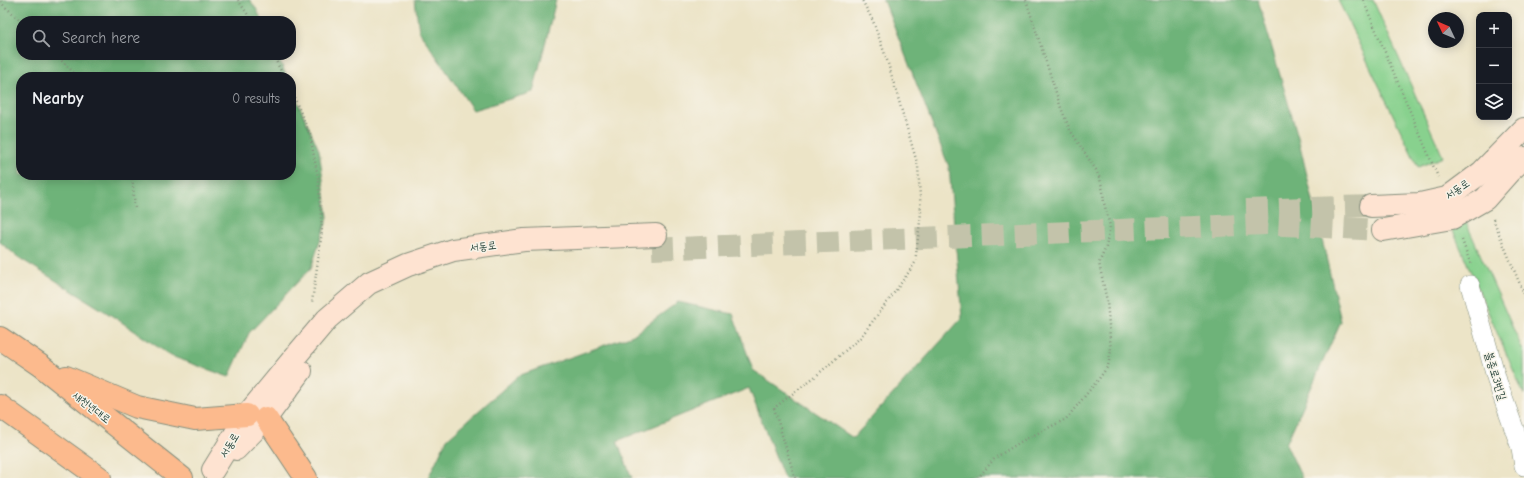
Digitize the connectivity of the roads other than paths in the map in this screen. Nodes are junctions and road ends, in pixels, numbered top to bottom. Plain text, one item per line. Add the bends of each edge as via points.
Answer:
1 (1524, 129) edge
2 (1524, 158) edge
3 (1371, 206) tunnel mouth
4 (1383, 230) tunnel mouth
5 (1470, 285) dead end
6 (0, 338) edge
7 (41, 366) junction
8 (0, 406) edge
9 (257, 416) junction
10 (1524, 466) edge
11 (100, 478) edge
12 (182, 478) edge
13 (306, 478) edge

1 - 3 main road, 서동로 via 1482,172 1447,198 1420,204
2 - 4 main road, 서동로 via 1485,199 1452,218
5 - 10 street, 불종로3번길 via 1498,384 1521,448
6 - 7 main road, 새천년대로
7 - 9 main road via 137,407 195,419
7 - 12 main road, 새천년대로
8 - 11 main road
9 - 9 main road, 서동로 via 334,324 374,290 410,272 456,255 523,248 654,242 524,240 453,250 408,265 369,283 327,319
9 - 13 main road

